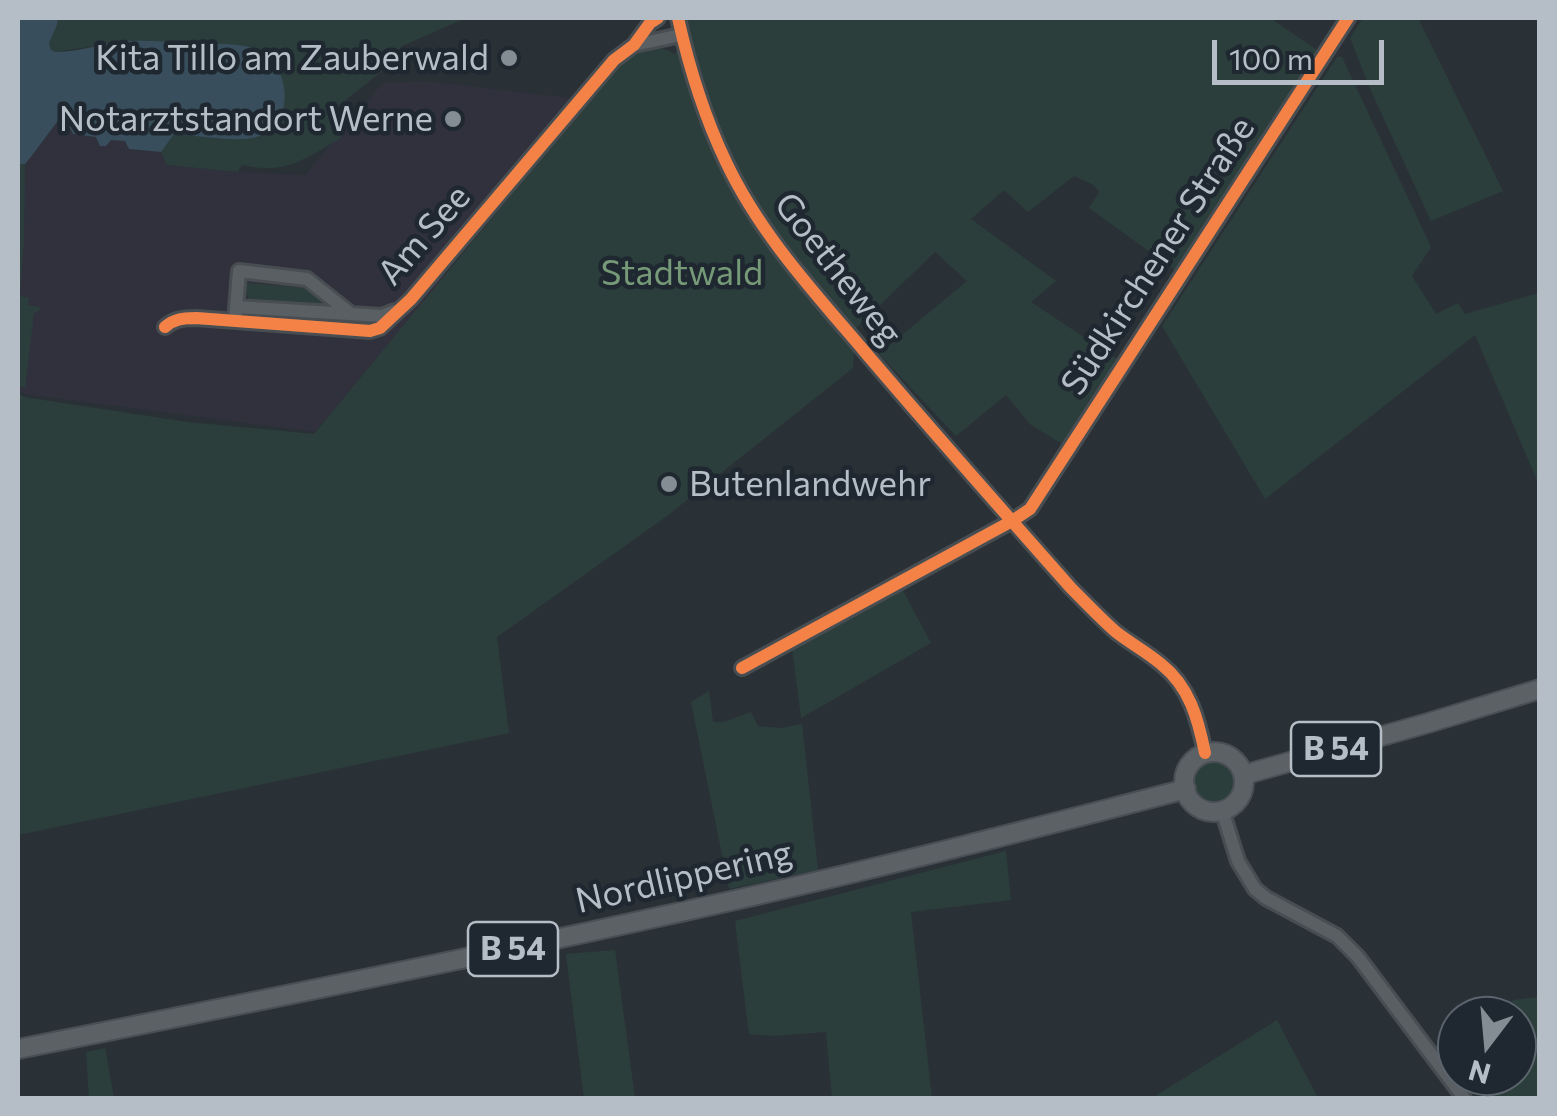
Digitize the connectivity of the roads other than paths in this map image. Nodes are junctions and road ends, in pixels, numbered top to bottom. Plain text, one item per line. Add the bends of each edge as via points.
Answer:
1 (658, 18) edge
2 (678, 18) edge
3 (1348, 18) edge
4 (682, 34) junction
5 (634, 45) junction
6 (402, 307) junction
7 (235, 314) junction
8 (351, 314) junction
9 (165, 328) dead end
10 (1012, 521) junction
11 (742, 668) dead end
12 (1540, 689) edge
13 (1205, 753) junction
14 (1244, 774) junction
15 (1186, 789) junction
16 (1222, 810) junction
17 (18, 1050) edge
18 (1464, 1098) edge

1 - 5 street, Am See
2 - 4 street, Goetheweg
3 - 10 street, Südkirchener Straße via 1044,489
4 - 5 street
4 - 10 street, Goetheweg via 726,163 768,236
5 - 6 street, Am See via 614,60
6 - 7 street, Am See via 370,331
6 - 8 street, Am See via 382,316
7 - 8 street, Am See
7 - 8 street, Am See via 239,271 308,279
7 - 9 street, Am See via 183,318
10 - 11 street, Südkirchener Straße
10 - 13 street via 1082,599 1179,681
12 - 14 main road, B 54
13 - 14 main road via 1233,758
13 - 15 main road via 1189,766
14 - 16 main road via 1242,793
15 - 16 main road via 1202,808
15 - 17 main road, Nordlippering / B 54 via 730,902
16 - 18 street via 1238,862 1255,889 1337,936

